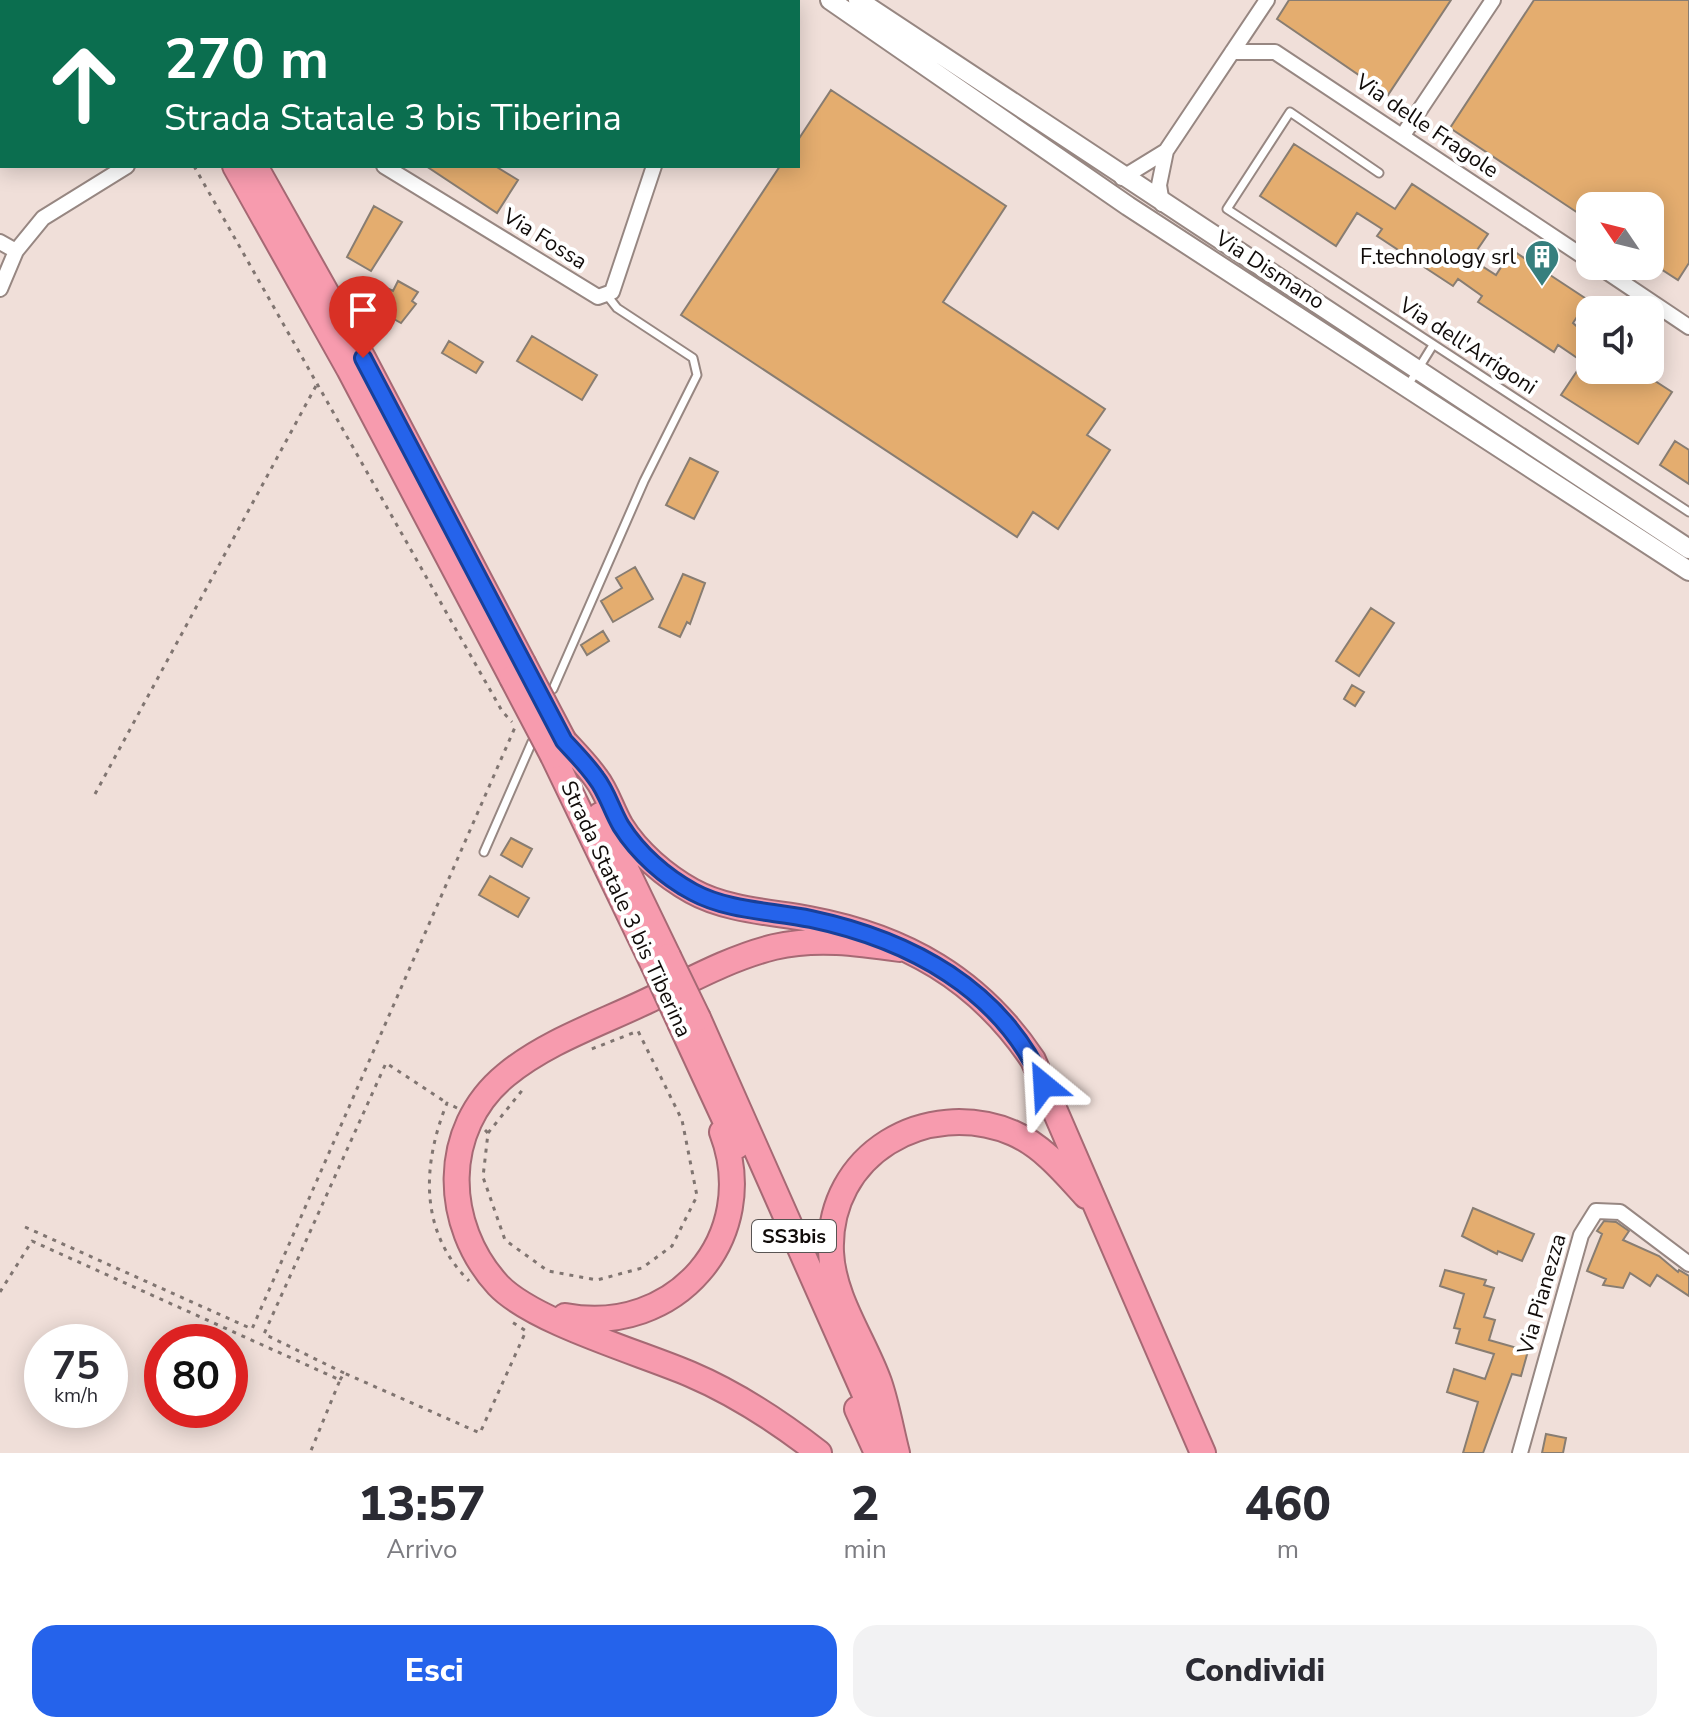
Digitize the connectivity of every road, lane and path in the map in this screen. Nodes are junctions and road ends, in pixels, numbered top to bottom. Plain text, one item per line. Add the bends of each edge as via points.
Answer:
1 (830, 0) edge
2 (858, 0) edge
3 (1267, 0) edge
4 (1493, 0) edge
5 (1232, 52) junction
6 (1403, 135) junction
7 (1166, 151) junction
8 (124, 168) edge
9 (195, 168) edge
10 (236, 168) edge
11 (256, 168) edge
12 (387, 168) edge
13 (653, 168) edge
14 (1379, 173) dead end
15 (1122, 178) junction
16 (1162, 204) junction
17 (0, 242) edge
18 (16, 251) junction
19 (1576, 252) edge
20 (1619, 280) edge
21 (0, 289) edge
22 (606, 294) junction
23 (1688, 326) edge
24 (1433, 345) junction
25 (1417, 371) junction
26 (317, 384) junction
27 (1406, 388) junction
28 (1689, 512) edge
29 (1689, 549) edge
30 (1689, 571) edge
31 (517, 670) junction
32 (553, 689) dead end
33 (516, 725) junction
34 (532, 742) joint
35 (559, 748) junction
36 (95, 794) dead end
37 (484, 852) dead end
38 (900, 949) junction
39 (690, 1021) junction
40 (578, 1055) dead end
41 (531, 1080) dead end
42 (447, 1103) junction
43 (480, 1126) junction
44 (1099, 1210) junction
45 (25, 1227) dead end
46 (1689, 1264) edge
47 (471, 1283) dead end
48 (0, 1292) edge
49 (539, 1311) junction
50 (502, 1315) dead end
51 (1166, 1365) junction
52 (344, 1373) junction
53 (340, 1380) junction
54 (310, 1453) edge
55 (819, 1453) edge
56 (877, 1453) edge
57 (890, 1453) edge
58 (897, 1453) edge
59 (1186, 1453) edge
60 (1203, 1453) edge
61 (1222, 1453) edge
62 (1520, 1453) edge

1 - 27 main road, Via Dismano via 1128,206
2 - 15 main road, Via Dismano
3 - 5 street
4 - 6 street
5 - 6 street, Via delle Fragole via 1275,52
5 - 7 street
6 - 19 street, Via delle Fragole
7 - 15 street
7 - 16 street via 1159,185
8 - 18 street via 43,218
9 - 26 path
10 - 31 highway, Strada Statale 3 bis Tiberina / SS3bis
11 - 31 highway, Strada Statale 3 bis Tiberina / SS3bis via 363,358
12 - 22 street, Via Fossa via 598,297
13 - 22 street, Via Fossa via 612,292
14 - 24 lane, Via dell'Arrigoni via 1290,112 1227,209
15 - 16 main road, Via Dismano
16 - 25 main road, Via Dismano
17 - 18 street
18 - 21 street
20 - 23 street
22 - 32 lane via 617,308 693,358 697,375
24 - 25 lane
24 - 28 lane, Via dell'Arrigoni
25 - 27 lane
25 - 29 main road, Via Dismano
26 - 33 path via 502,711
26 - 36 path
27 - 30 main road, Via Dismano
31 - 35 highway, Strada Statale 3 bis Tiberina / SS3bis, bridge
33 - 34 path
33 - 45 path via 252,1329
34 - 37 lane
35 - 38 highway via 598,779 622,827 652,863 694,892 749,910 812,919
35 - 39 highway, Strada Statale 3 bis Tiberina / SS3bis, bridge
38 - 43 highway via 809,942 733,960 540,1051 505,1076
38 - 44 highway via 950,971 1009,1024 1033,1060
39 - 49 highway via 731,1155 733,1201 721,1238 699,1272 670,1298 632,1317 592,1321
39 - 56 highway, Strada Statale 3 bis Tiberina / SS3bis
39 - 57 highway, Strada Statale 3 bis Tiberina / SS3bis
40 - 43 path via 638,1031 682,1120 697,1196 672,1246 642,1268 597,1280 548,1271 505,1240 483,1177
41 - 43 path
42 - 43 path
42 - 47 path via 433,1137 428,1205 451,1263
42 - 52 path via 386,1063 264,1334
43 - 49 highway via 463,1137 455,1174 458,1214 472,1252 500,1287
44 - 51 highway
44 - 58 highway via 1052,1159 1015,1134 975,1122 912,1128 877,1149 850,1179 832,1214 831,1255 846,1310 879,1383
46 - 62 street, Via Pianezza via 1620,1212 1596,1211 1581,1235
48 - 53 path via 32,1241
49 - 55 highway via 747,1402
50 - 52 path via 526,1331 480,1433
51 - 59 highway
51 - 60 highway
51 - 61 highway
52 - 53 path
53 - 54 path

